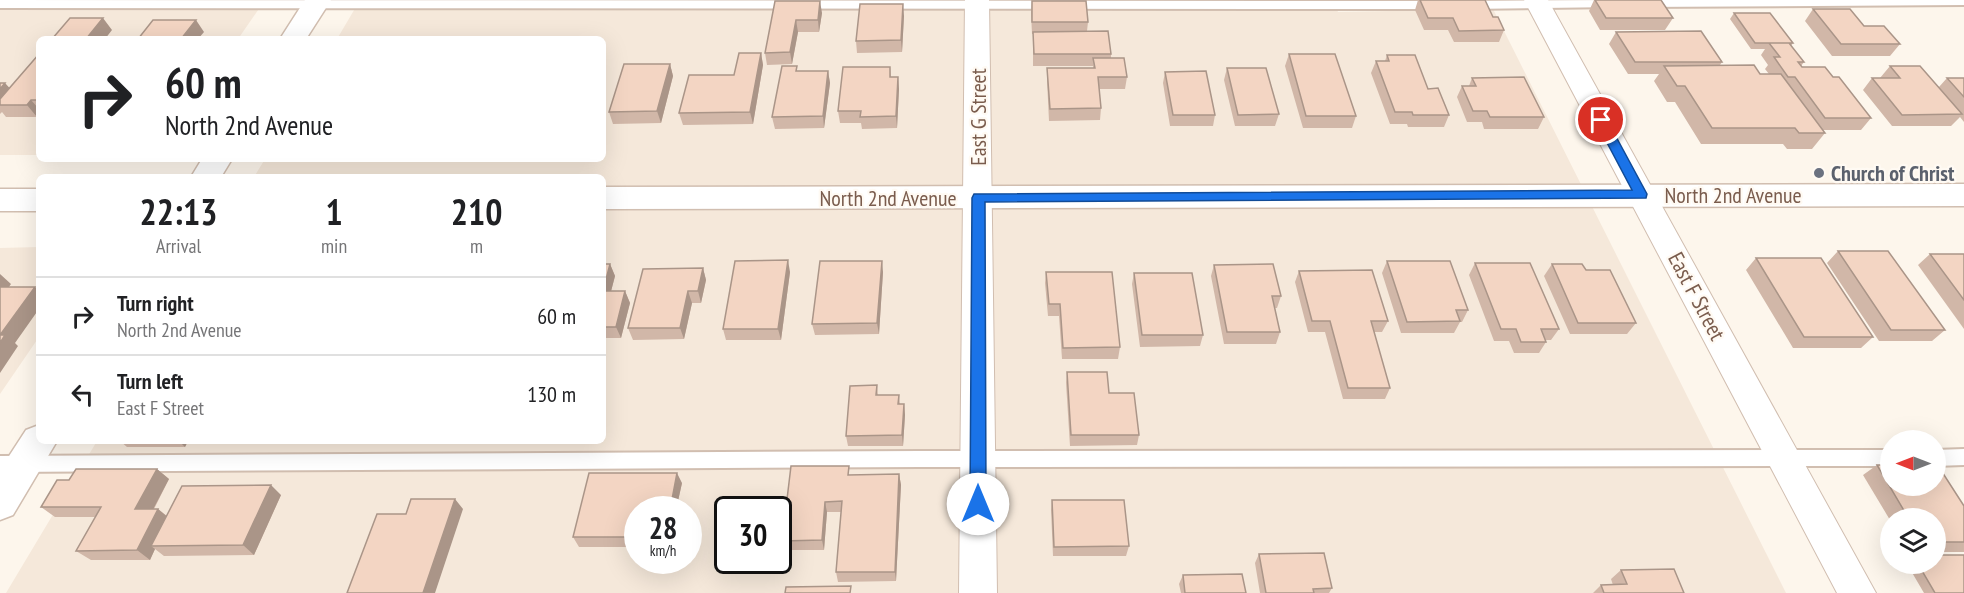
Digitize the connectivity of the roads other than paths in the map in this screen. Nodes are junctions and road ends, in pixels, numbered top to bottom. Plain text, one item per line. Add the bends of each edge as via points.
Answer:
1 (1964, 1) edge
2 (317, 2) edge
3 (977, 2) edge
4 (1537, 2) edge
5 (0, 4) edge
6 (295, 36) edge
7 (1641, 194) junction
8 (1964, 195) edge
9 (606, 198) edge
10 (978, 198) junction
11 (0, 200) edge
12 (36, 200) edge
13 (21, 456) edge
14 (1784, 458) junction
15 (1880, 458) edge
16 (1946, 458) edge
17 (1964, 458) edge
18 (978, 459) junction
19 (0, 502) edge
20 (978, 593) edge
21 (1857, 593) edge

1 - 4 lane
2 - 3 lane
2 - 5 lane
2 - 6 street
3 - 4 lane
3 - 10 street, East G Street
4 - 7 street, East F Street
7 - 8 street, North 2nd Avenue
7 - 10 street, North 2nd Avenue
7 - 14 street, East F Street
9 - 10 street, North 2nd Avenue
10 - 18 street, East G Street
11 - 12 street
13 - 18 lane
13 - 19 street
14 - 15 lane
14 - 18 lane
14 - 21 street, East F Street
16 - 17 lane
18 - 20 street, East G Street

